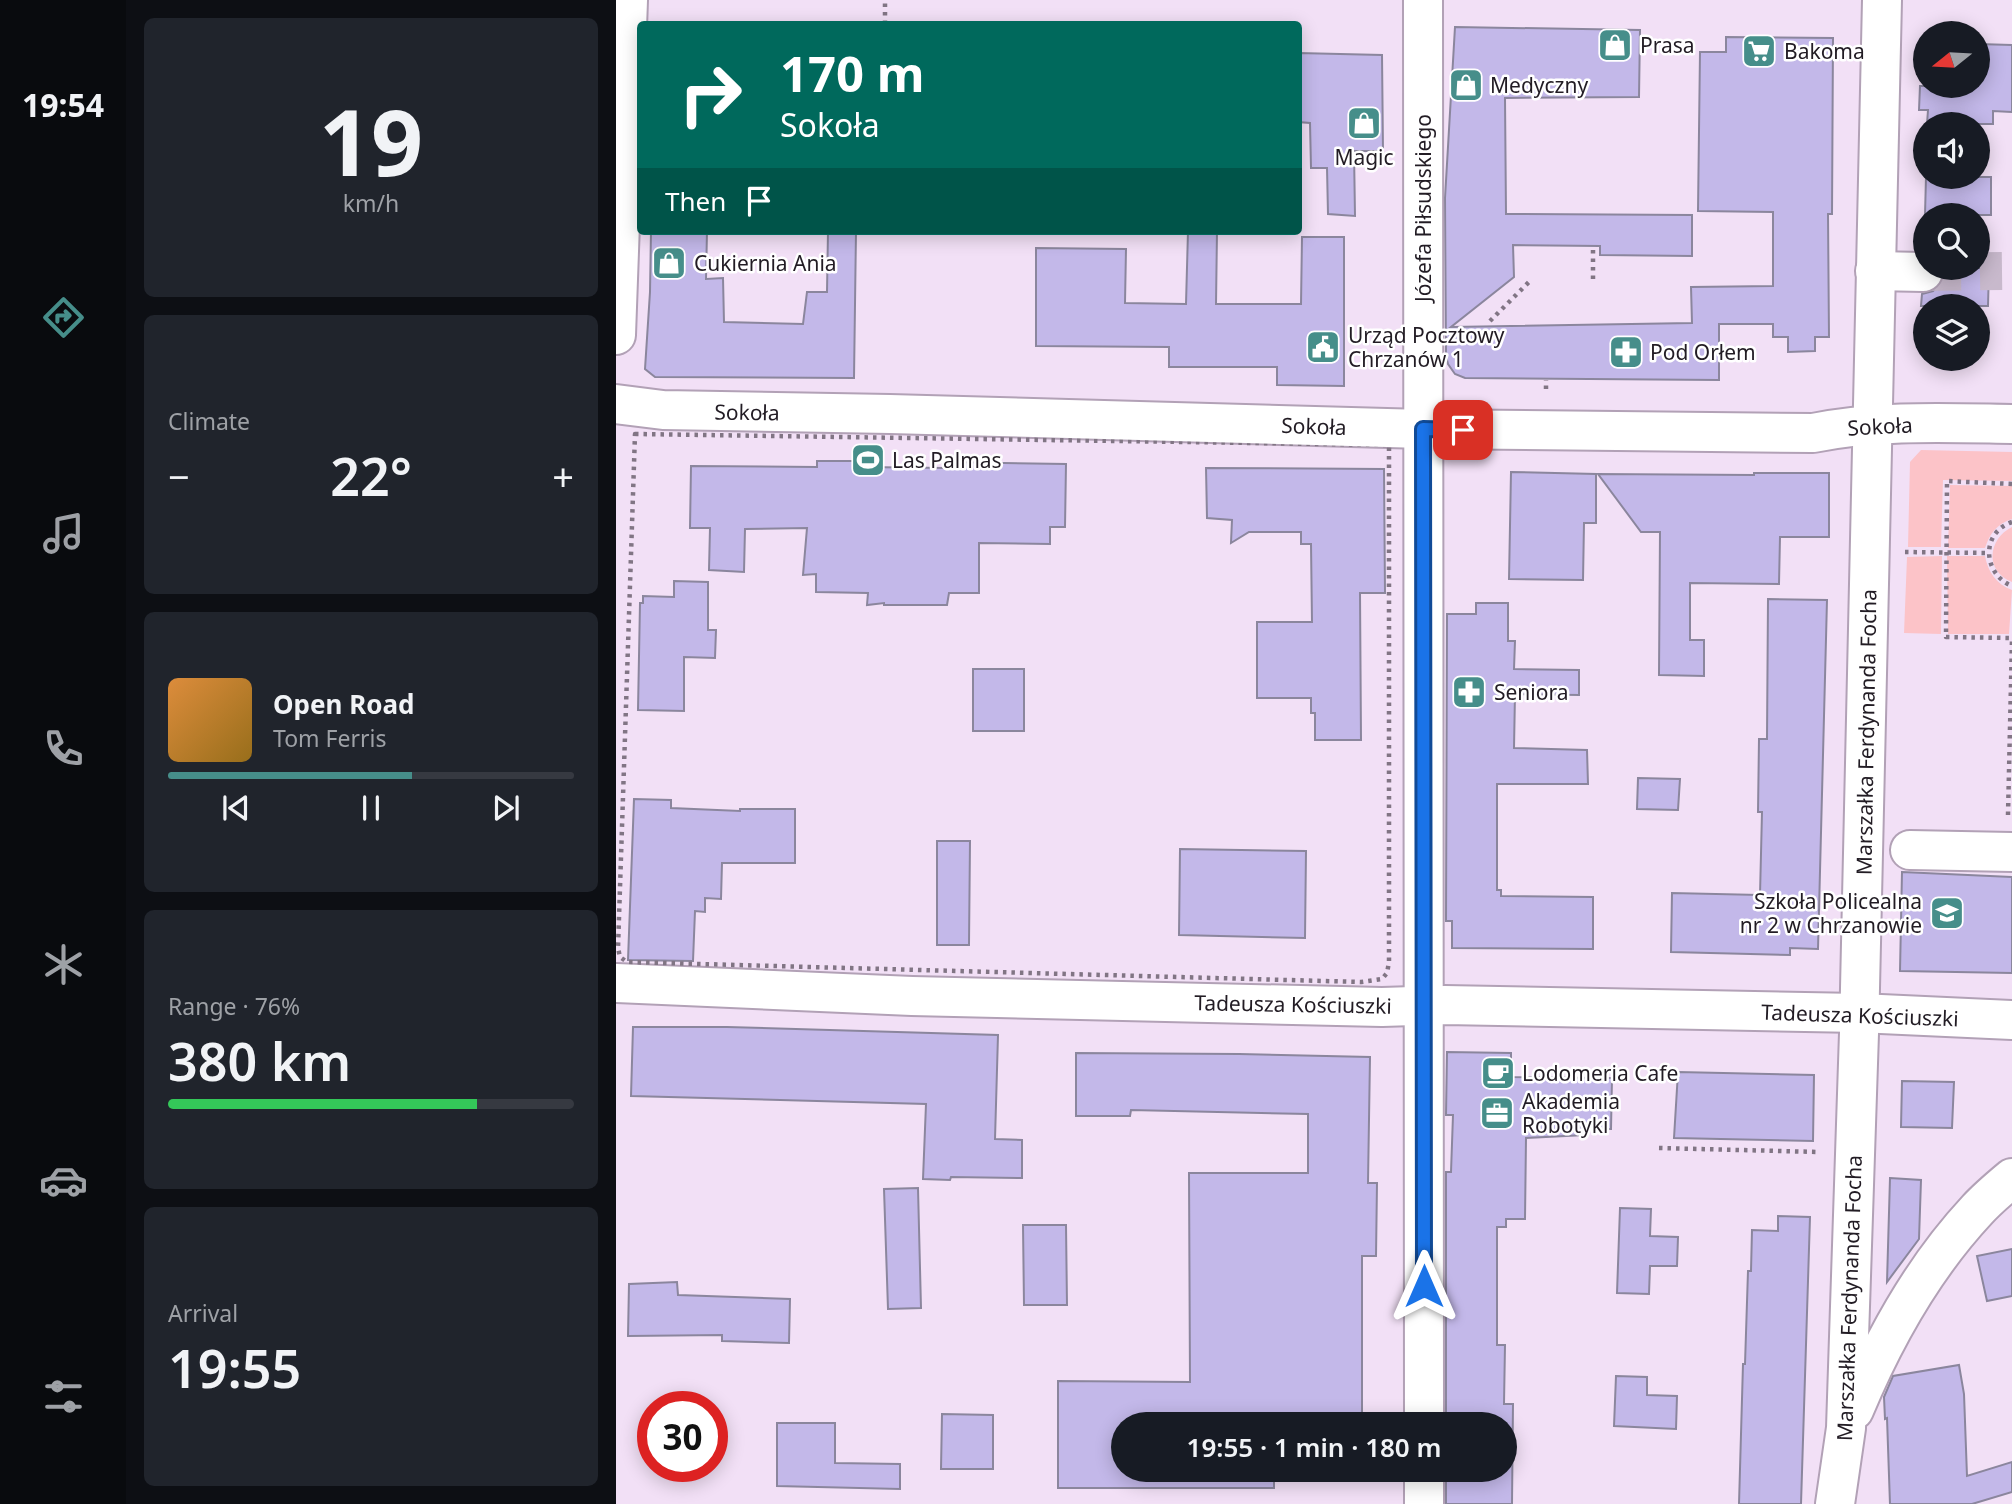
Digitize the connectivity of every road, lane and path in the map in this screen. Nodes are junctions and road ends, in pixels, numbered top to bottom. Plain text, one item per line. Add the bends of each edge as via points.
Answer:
1 (628, 0) edge
2 (1423, 0) edge
3 (1882, 0) edge
4 (885, 3) dead end
5 (885, 21) edge
6 (1593, 246) dead end
7 (1875, 271) junction
8 (1913, 272) edge
9 (1532, 279) dead end
10 (1592, 279) dead end
11 (1490, 321) dead end
12 (616, 335) edge
13 (1546, 380) dead end
14 (1546, 388) dead end
15 (626, 419) edge
16 (1872, 424) junction
17 (2012, 424) edge
18 (1423, 429) junction
19 (2012, 484) edge
20 (2012, 522) edge
21 (1897, 552) dead end
22 (1946, 552) junction
23 (1988, 553) junction
24 (2012, 586) edge
25 (2012, 639) edge
26 (1910, 850) dead end
27 (2010, 852) edge
28 (617, 966) edge
29 (1424, 1006) junction
30 (1859, 1013) junction
31 (2012, 1020) edge
32 (1659, 1148) dead end
33 (1828, 1152) dead end
34 (2012, 1178) edge
35 (1424, 1412) edge
36 (1846, 1428) junction
37 (1424, 1482) edge
38 (1424, 1504) edge
39 (1835, 1504) edge

1 - 12 street
2 - 18 street, Józefa Piłsudskiego
3 - 7 street, Marszałka Ferdynanda Focha
4 - 5 path
6 - 10 path
7 - 8 street
7 - 16 street, Marszałka Ferdynanda Focha
9 - 11 path
13 - 14 path
15 - 18 street, Sokoła via 663,410
15 - 28 path
16 - 17 street, Sokoła
16 - 18 street, Sokoła via 1801,433
16 - 30 street, Marszałka Ferdynanda Focha
18 - 29 street, Józefa Piłsudskiego
19 - 22 path via 1947,481
20 - 23 path via 1993,536
21 - 22 path
22 - 23 path
22 - 25 path via 1946,637
23 - 24 path via 1995,575
25 - 27 path
26 - 27 street
28 - 29 street, Tadeusza Kościuszki via 912,996
29 - 30 street, Tadeusza Kościuszki
29 - 35 street, Józefa Piłsudskiego
30 - 31 street, Tadeusza Kościuszki
30 - 36 street, Marszałka Ferdynanda Focha
32 - 33 path
34 - 36 street via 1977,1210 1918,1285 1871,1369
36 - 39 street, Marszałka Ferdynanda Focha
37 - 38 street

